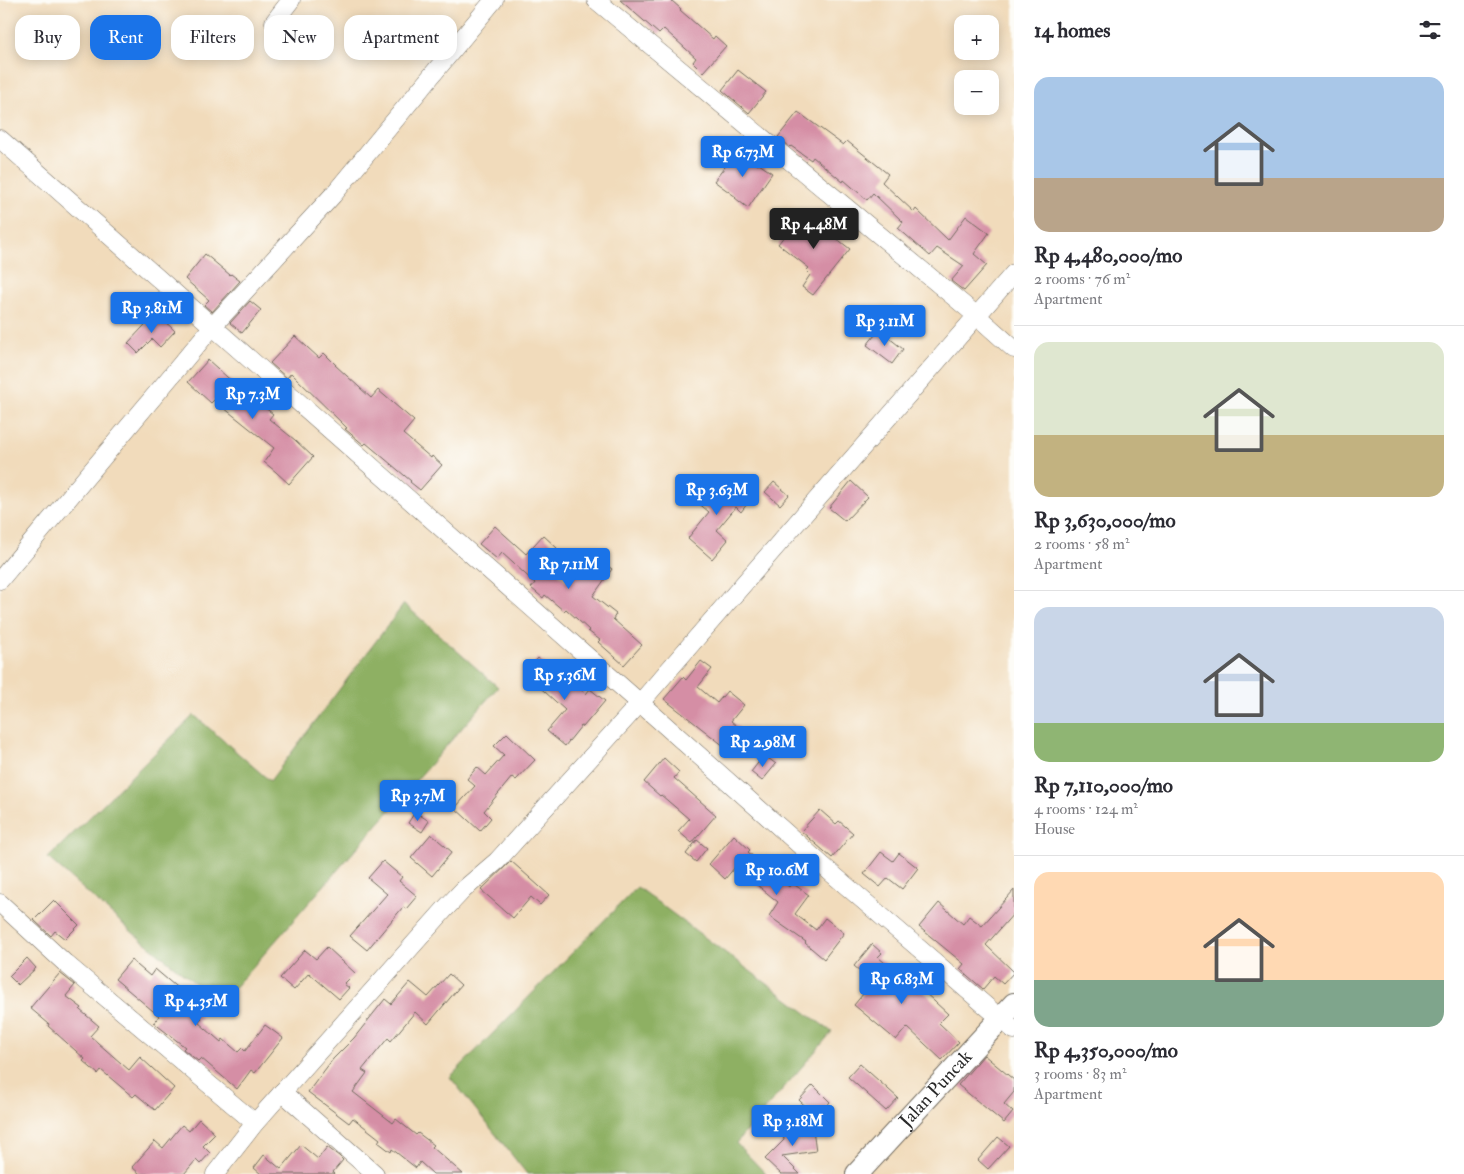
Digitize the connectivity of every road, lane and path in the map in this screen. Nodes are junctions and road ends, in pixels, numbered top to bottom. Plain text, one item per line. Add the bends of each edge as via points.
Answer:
1 (291, 0) edge
2 (494, 0) edge
3 (596, 0) edge
4 (279, 15) edge
5 (0, 139) edge
6 (1014, 273) edge
7 (977, 316) junction
8 (213, 326) junction
9 (1014, 349) edge
10 (0, 580) edge
11 (640, 703) junction
12 (0, 903) edge
13 (1010, 1017) edge
14 (282, 1092) junction
15 (255, 1123) junction
16 (215, 1174) edge
17 (375, 1174) edge
18 (857, 1174) edge

1 - 4 street
2 - 8 street via 333,194
3 - 7 street
5 - 8 street
6 - 7 street
7 - 9 street
7 - 11 street
8 - 10 street
8 - 11 street
11 - 13 street via 822,865
11 - 14 street via 507,850 445,909
12 - 15 street via 65,963
13 - 18 street, Jalan Puncak
14 - 15 street
14 - 17 street
15 - 16 street

